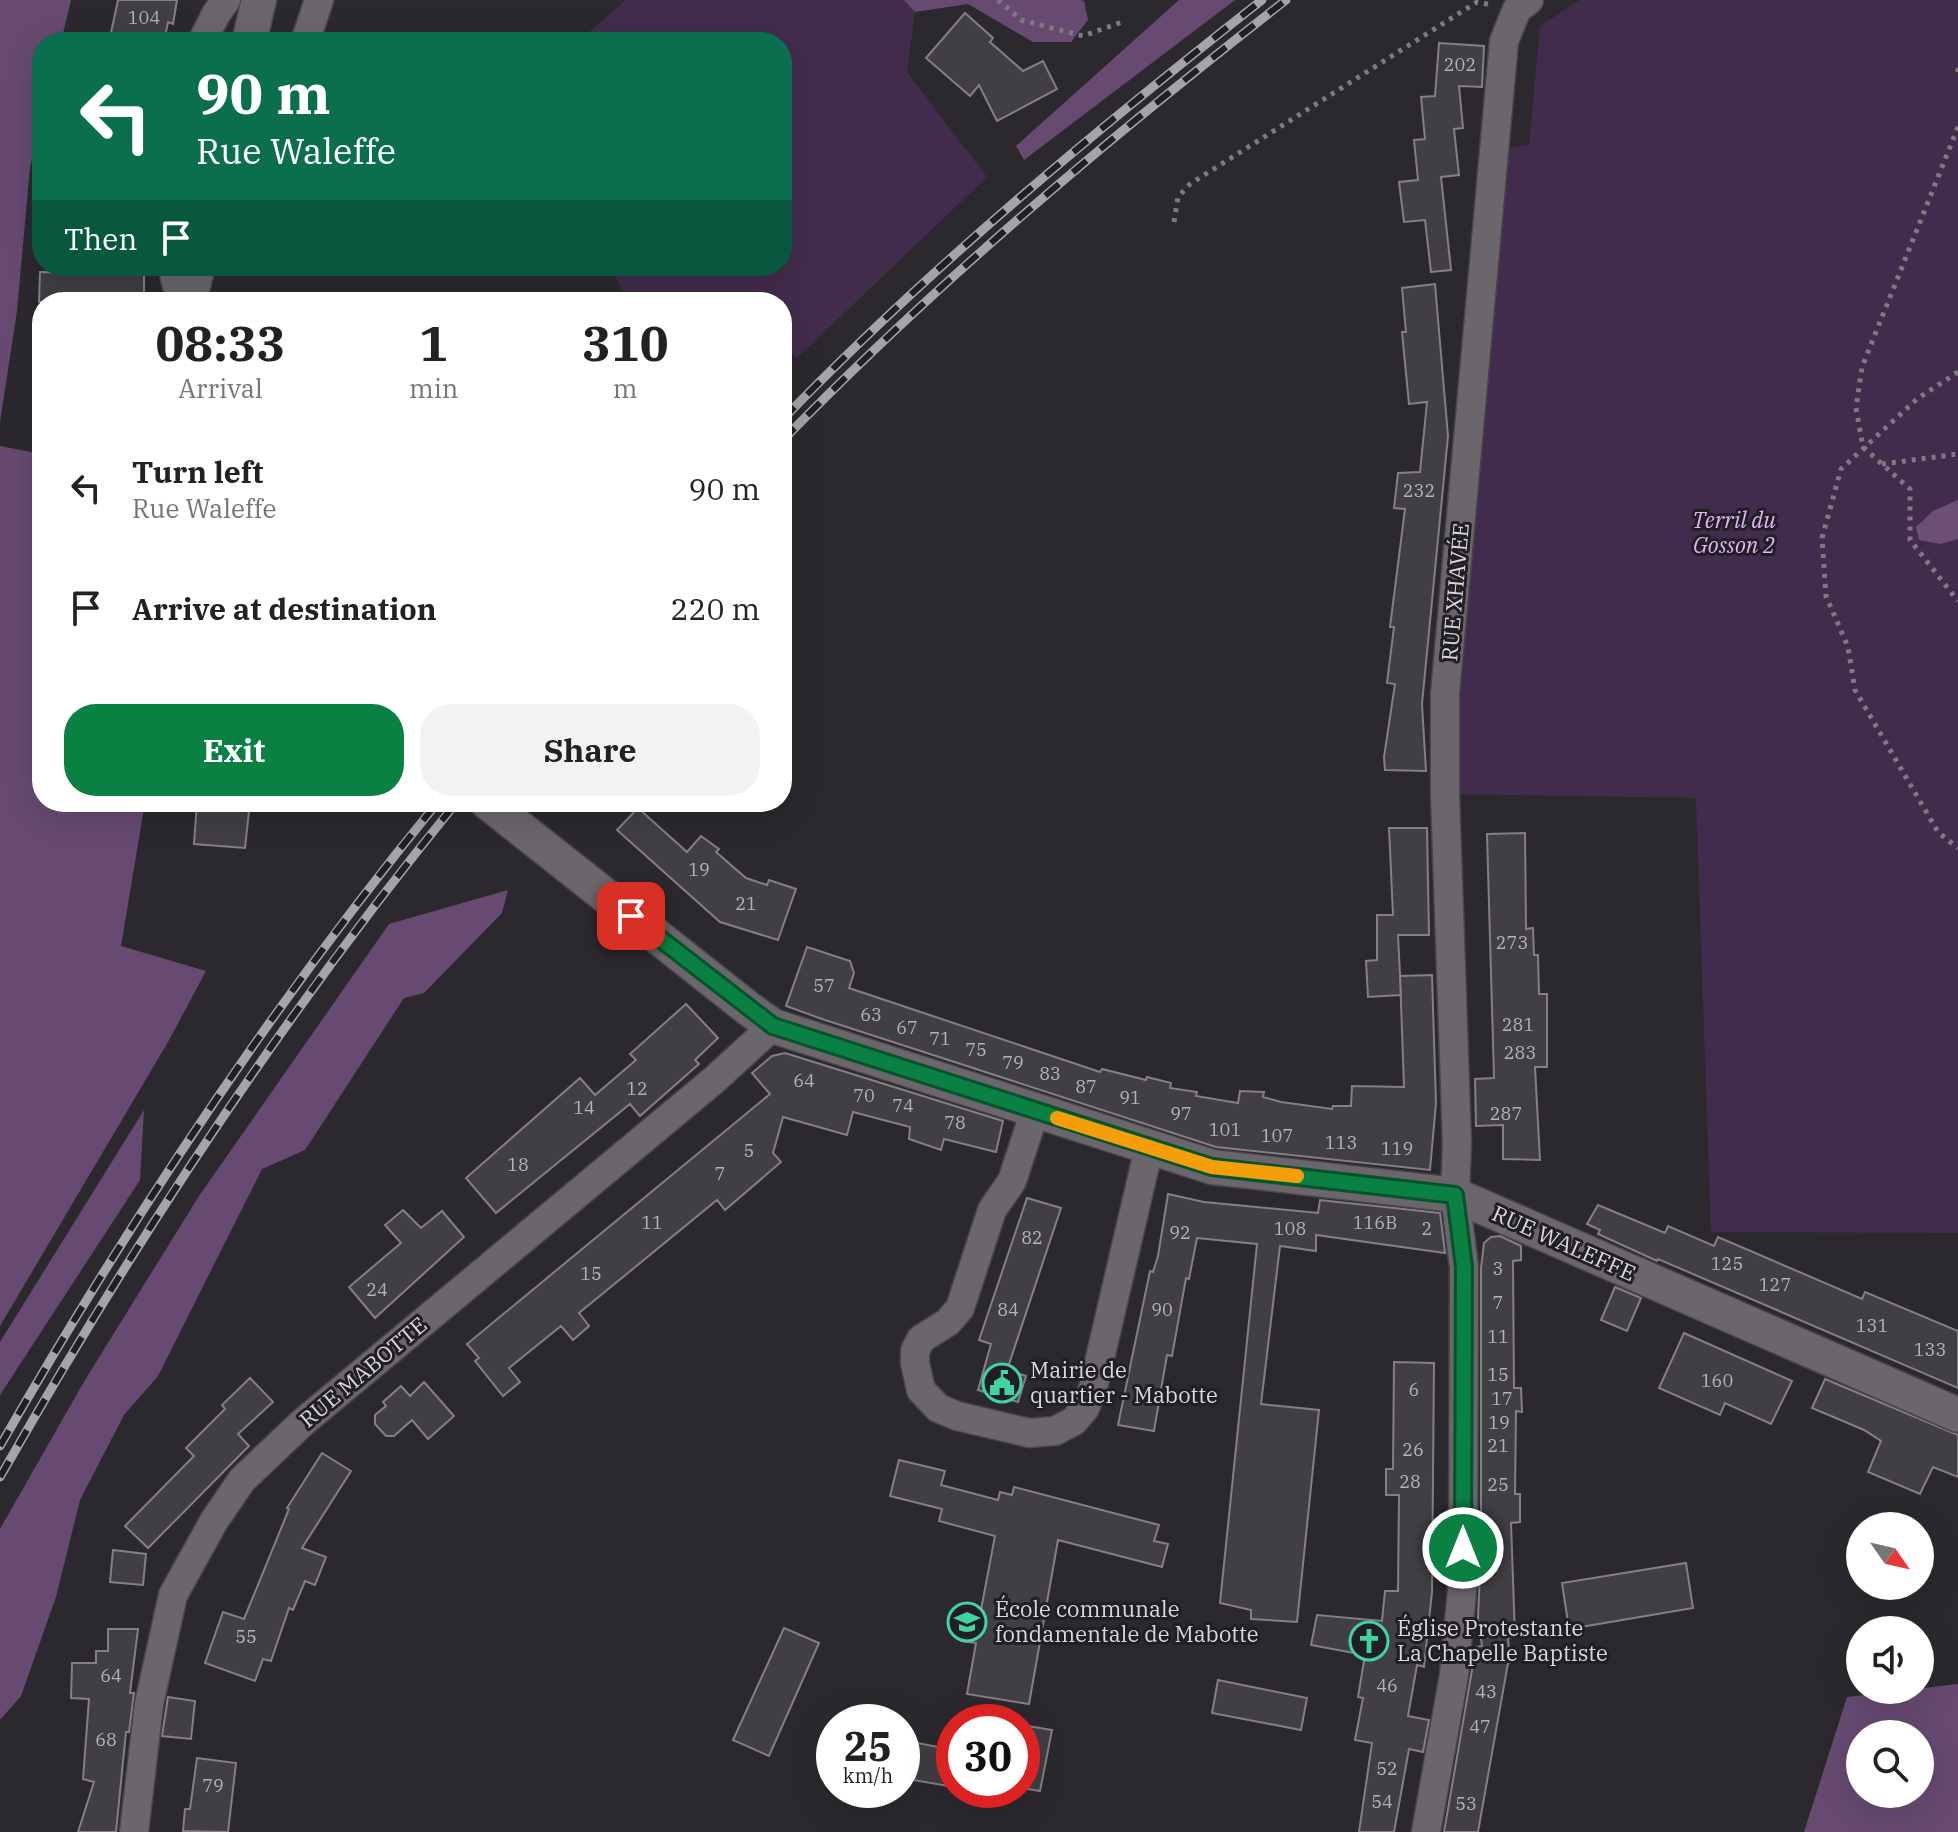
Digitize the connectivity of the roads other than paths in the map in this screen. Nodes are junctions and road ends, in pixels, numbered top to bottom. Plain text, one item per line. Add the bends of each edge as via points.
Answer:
1 (226, 0) edge
2 (259, 0) edge
3 (319, 0) edge
4 (1523, 5) edge
5 (207, 32) edge
6 (251, 32) edge
7 (308, 32) edge
8 (500, 812) edge
9 (773, 1026) junction
10 (1035, 1111) junction
11 (1149, 1148) junction
12 (1455, 1195) junction
13 (1958, 1415) edge
14 (134, 1832) edge
15 (1426, 1832) edge

1 - 5 street
2 - 6 street
3 - 7 street
4 - 12 street, RUE XHAVÉE via 1504,41 1445,694
8 - 9 street, RUE WALEFFE
9 - 10 street, RUE WALEFFE
9 - 14 street, RUE MABOTTE via 302,1423 242,1480 173,1595 149,1704
10 - 11 street, RUE WALEFFE
10 - 11 street via 1012,1181 992,1210 960,1308 921,1339 915,1351 921,1390 947,1413 1029,1433 1055,1431 1080,1415 1093,1388
11 - 12 street, RUE WALEFFE via 1212,1167
12 - 13 street, RUE WALEFFE
12 - 15 street, RUE XHAVÉE via 1464,1267 1463,1580 1454,1675

